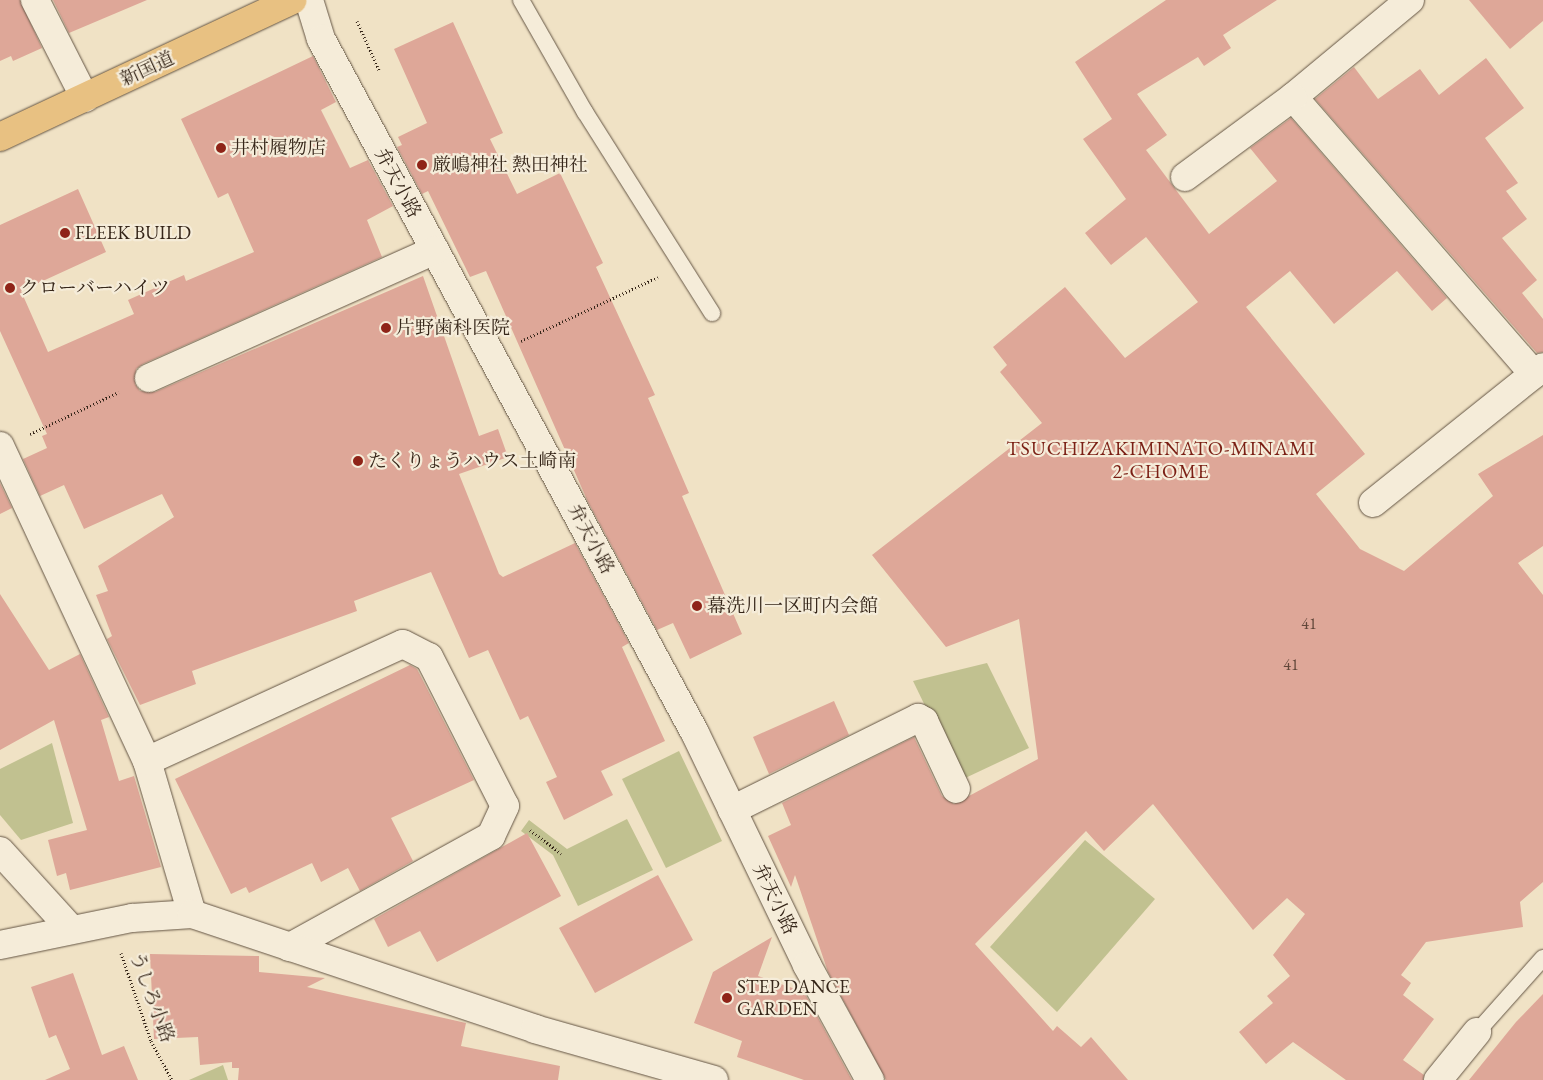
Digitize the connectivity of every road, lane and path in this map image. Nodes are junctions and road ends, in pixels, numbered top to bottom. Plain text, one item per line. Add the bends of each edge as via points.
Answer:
1 (35, 0) edge
2 (293, 0) edge
3 (308, 0) edge
4 (521, 0) edge
5 (1410, 0) edge
6 (1293, 97) junction
7 (85, 98) junction
8 (0, 137) edge
9 (1185, 177) dead end
10 (435, 250) junction
11 (684, 265) junction
12 (712, 313) dead end
13 (491, 356) junction
14 (1539, 370) edge
15 (149, 378) joint
16 (0, 447) edge
17 (1373, 503) dead end
18 (147, 761) junction
19 (956, 789) dead end
20 (732, 810) junction
21 (0, 850) edge
22 (192, 914) junction
23 (110, 922) junction
24 (71, 929) junction
25 (0, 945) edge
26 (290, 947) junction
27 (1543, 958) edge
28 (1477, 1032) joint
29 (172, 1080) edge
30 (714, 1080) edge
31 (870, 1080) edge
32 (1438, 1080) edge

1 - 7 street
2 - 7 main road, 新国道
3 - 10 street, 弁天小路 via 321,39
4 - 11 lane via 585,112
5 - 6 street
6 - 9 street
6 - 14 street
7 - 8 main road, 新国道
10 - 13 street, 弁天小路
10 - 15 street
11 - 12 lane
11 - 13 path
13 - 20 street, 弁天小路 via 695,733
14 - 17 street
15 - 16 path
16 - 18 street
18 - 22 street
18 - 26 street via 403,644 429,657 505,806 491,836
19 - 20 street via 924,721 918,718
20 - 31 street, 弁天小路 via 807,965
21 - 24 street
22 - 23 street
22 - 26 street
23 - 24 street
23 - 29 path, うしろ小路 via 151,1041
24 - 25 street
26 - 30 street via 535,1029
27 - 28 lane
28 - 32 street

